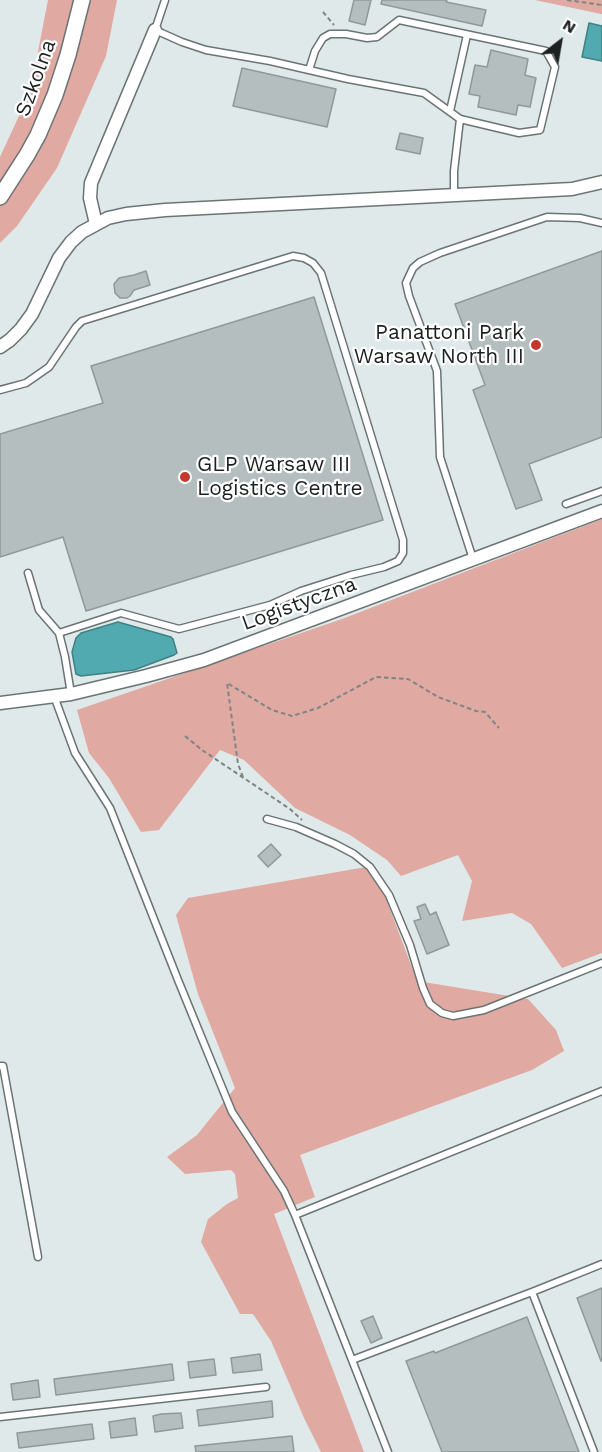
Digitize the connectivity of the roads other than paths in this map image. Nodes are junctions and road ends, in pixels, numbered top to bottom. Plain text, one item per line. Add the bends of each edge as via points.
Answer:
1 (82, 0) edge
2 (165, 0) edge
3 (155, 30) junction
4 (467, 35) junction
5 (309, 70) junction
6 (450, 111) junction
7 (460, 119) junction
8 (602, 182) edge
9 (454, 195) junction
10 (0, 197) edge
11 (602, 223) edge
12 (96, 224) junction
13 (0, 346) edge
14 (0, 390) edge
15 (602, 491) edge
16 (566, 504) dead end
17 (602, 511) edge
18 (474, 559) junction
19 (28, 573) dead end
20 (58, 633) junction
21 (71, 694) junction
22 (54, 696) junction
23 (0, 704) edge
24 (267, 819) dead end
25 (602, 963) edge
26 (0, 1066) edge
27 (602, 1091) edge
28 (295, 1215) junction
29 (38, 1257) dead end
30 (602, 1263) edge
31 (532, 1292) junction
32 (352, 1360) junction
33 (266, 1387) dead end
34 (0, 1417) edge
35 (388, 1452) edge
36 (594, 1452) edge

1 - 10 street, Szkolna via 55,94 32,145
2 - 3 lane
3 - 5 lane via 206,50
3 - 12 street via 91,183
4 - 5 lane via 399,20 377,37 330,34 315,51
4 - 6 lane
4 - 7 lane via 546,51 555,67 540,130 519,133
5 - 6 lane via 424,93
6 - 7 lane
7 - 9 lane
8 - 9 street via 572,189
9 - 12 street via 165,210 126,214
11 - 18 lane via 547,217 420,262 406,283 437,371 440,457
12 - 13 street via 71,242 32,314
14 - 20 lane via 26,383 49,368 82,321 293,256 304,258 321,273 403,540 403,553 398,561 301,591 270,605 179,629 121,613
15 - 16 lane
17 - 18 street, Logistyczna
18 - 21 street, Logistyczna via 204,660
19 - 20 lane via 39,610
20 - 21 lane
21 - 22 street, Logistyczna
22 - 23 street, Logistyczna
22 - 28 lane via 75,753 110,808 232,1112 284,1191
24 - 25 lane via 335,844 370,867 389,895 430,1004 442,1012 453,1016 484,1010
26 - 29 lane
27 - 28 lane
28 - 32 lane
30 - 31 lane
31 - 32 lane
31 - 36 lane
32 - 35 lane
33 - 34 lane

